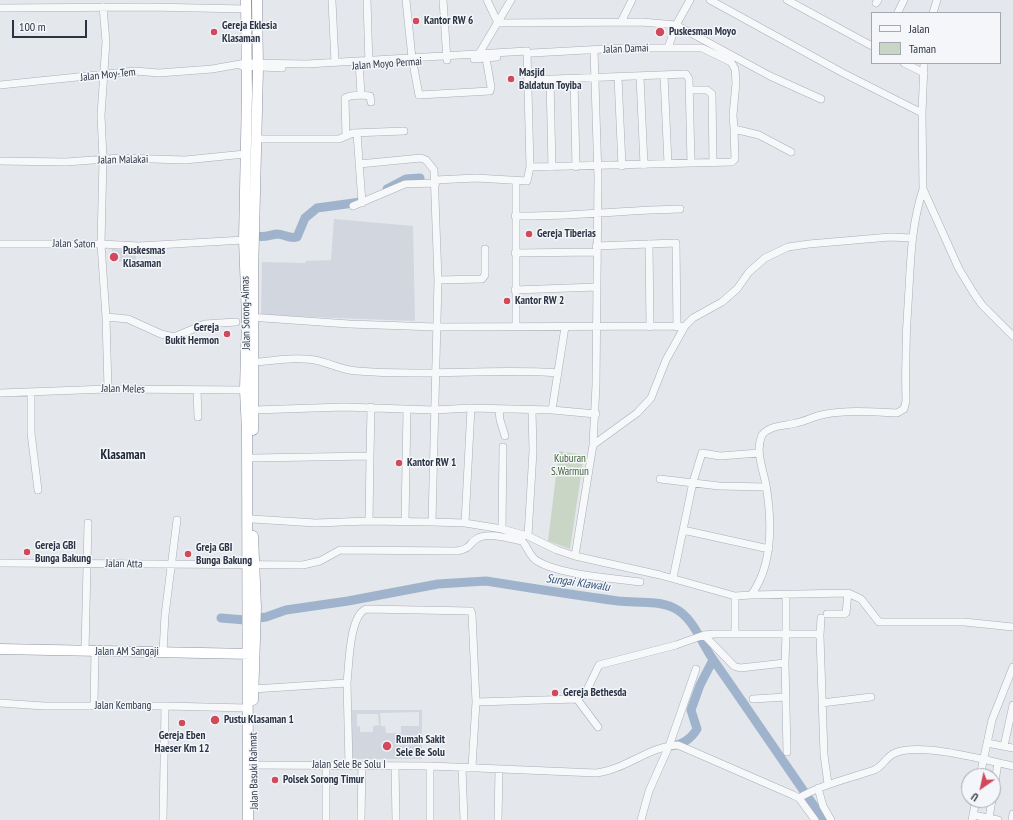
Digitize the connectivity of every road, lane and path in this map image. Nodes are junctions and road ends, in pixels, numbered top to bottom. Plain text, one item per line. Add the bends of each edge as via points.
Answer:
1 (257, 0) edge
2 (366, 0) edge
3 (406, 0) edge
4 (443, 0) edge
5 (487, 0) edge
6 (512, 0) edge
7 (632, 0) edge
8 (690, 0) edge
9 (710, 0) edge
10 (787, 0) edge
11 (904, 0) edge
12 (937, 0) edge
13 (332, 1) dead end
14 (246, 4) edge
15 (103, 7) junction
16 (0, 8) edge
17 (898, 12) edge
18 (933, 12) edge
19 (621, 22) junction
20 (498, 23) junction
21 (676, 25) junction
22 (247, 26) junction
23 (258, 26) junction
24 (871, 45) edge
25 (668, 48) junction
26 (594, 50) junction
27 (529, 53) junction
28 (477, 56) junction
29 (446, 58) junction
30 (486, 58) junction
31 (412, 60) junction
32 (335, 62) junction
33 (736, 62) junction
34 (369, 63) junction
35 (359, 64) junction
36 (906, 64) edge
37 (924, 64) edge
38 (244, 65) junction
39 (258, 65) junction
40 (924, 73) junction
41 (664, 75) junction
42 (103, 76) junction
43 (618, 77) junction
44 (640, 77) junction
45 (596, 78) junction
46 (574, 79) junction
47 (528, 80) junction
48 (550, 80) junction
49 (0, 85) edge
50 (689, 90) junction
51 (361, 95) junction
52 (821, 99) dead end
53 (371, 102) dead end
54 (922, 113) junction
55 (734, 129) junction
56 (404, 131) dead end
57 (357, 133) junction
58 (346, 136) junction
59 (256, 139) junction
60 (791, 152) dead end
61 (246, 154) junction
62 (103, 159) junction
63 (0, 161) edge
64 (691, 163) junction
65 (713, 163) junction
66 (359, 164) junction
67 (668, 164) junction
68 (644, 165) junction
69 (622, 166) junction
70 (530, 167) junction
71 (552, 167) junction
72 (576, 167) junction
73 (597, 167) junction
74 (516, 181) junction
75 (436, 182) junction
76 (923, 188) junction
77 (361, 201) junction
78 (352, 206) dead end
79 (680, 209) dead end
80 (597, 213) junction
81 (515, 216) junction
82 (912, 238) junction
83 (244, 240) junction
84 (0, 244) edge
85 (101, 244) junction
86 (649, 244) junction
87 (485, 249) dead end
88 (596, 249) junction
89 (515, 253) junction
90 (438, 280) junction
91 (596, 287) junction
92 (515, 290) junction
93 (106, 317) junction
94 (251, 317) junction
95 (236, 322) dead end
96 (677, 326) junction
97 (685, 326) junction
98 (436, 327) junction
99 (516, 327) junction
100 (565, 327) junction
101 (596, 327) junction
102 (650, 327) junction
103 (1013, 336) edge
104 (254, 362) junction
105 (434, 373) junction
106 (558, 373) junction
107 (108, 389) junction
108 (197, 390) junction
109 (245, 390) junction
110 (31, 392) junction
111 (0, 393) edge
112 (371, 407) junction
113 (471, 408) junction
114 (254, 410) junction
115 (407, 410) junction
116 (434, 410) junction
117 (499, 410) junction
118 (532, 410) junction
119 (552, 410) junction
120 (596, 414) junction
121 (198, 417) dead end
122 (504, 436) dead end
123 (593, 444) junction
124 (503, 447) dead end
125 (759, 453) junction
126 (370, 456) junction
127 (253, 458) junction
128 (660, 479) dead end
129 (693, 482) junction
130 (766, 487) junction
131 (38, 490) dead end
132 (176, 520) dead end
133 (252, 520) junction
134 (369, 521) junction
135 (405, 522) junction
136 (432, 522) junction
137 (88, 523) dead end
138 (466, 523) junction
139 (502, 529) junction
140 (683, 530) junction
141 (528, 536) junction
142 (769, 549) junction
143 (575, 556) junction
144 (0, 563) edge
145 (87, 564) junction
146 (172, 565) junction
147 (251, 566) junction
148 (673, 578) junction
149 (640, 582) dead end
150 (848, 593) junction
151 (786, 594) junction
152 (751, 595) junction
153 (735, 596) junction
154 (251, 626) joint
155 (1013, 627) edge
156 (735, 634) junction
157 (786, 634) junction
158 (701, 636) junction
159 (820, 636) junction
160 (0, 649) edge
161 (90, 651) junction
162 (163, 652) junction
163 (250, 654) junction
164 (786, 663) junction
165 (696, 669) dead end
166 (1012, 672) edge
167 (348, 683) junction
168 (253, 689) junction
169 (786, 697) junction
170 (871, 697) dead end
171 (576, 699) junction
172 (753, 699) dead end
173 (476, 702) junction
174 (822, 703) junction
175 (0, 704) edge
176 (94, 705) junction
177 (1013, 705) edge
178 (165, 706) junction
179 (247, 708) junction
180 (598, 726) dead end
181 (987, 743) junction
182 (669, 746) junction
183 (1004, 746) junction
184 (1013, 748) edge
185 (787, 752) dead end
186 (983, 760) junction
187 (998, 763) junction
188 (251, 764) junction
189 (349, 765) junction
190 (326, 766) junction
191 (362, 766) junction
192 (394, 766) junction
193 (430, 766) junction
194 (1013, 766) edge
195 (472, 767) junction
196 (462, 768) junction
197 (982, 768) edge
198 (997, 768) edge
199 (498, 770) junction
200 (828, 784) junction
201 (818, 788) junction
202 (804, 795) junction
203 (991, 808) edge
204 (1013, 814) edge
205 (972, 817) edge
206 (989, 818) junction
207 (163, 820) edge
208 (248, 820) edge
209 (254, 820) edge
210 (326, 820) edge
211 (361, 820) edge
212 (396, 820) edge
213 (430, 820) edge
214 (464, 820) edge
215 (498, 820) edge
216 (642, 820) edge
217 (815, 820) edge
218 (831, 820) edge
219 (998, 820) edge
220 (1012, 820) edge

1 - 23 highway, Jalan Sorong-Aimas
2 - 34 street
3 - 31 street
4 - 29 street
5 - 20 street
6 - 20 street
7 - 19 street
8 - 21 street
9 - 54 street
10 - 24 street
11 - 17 street
12 - 18 street
13 - 32 street
14 - 15 street
14 - 22 highway, Jalan Sorong-Aimas
15 - 16 street
15 - 42 street via 106,42
19 - 20 street
19 - 21 street
20 - 28 street
21 - 25 street
21 - 33 street
22 - 23 highway
22 - 38 highway, Jalan Sorong-Aimas
23 - 39 highway, Jalan Sorong-Aimas
25 - 26 street, Jalan Damai
25 - 33 street, Jalan Damai via 702,48
26 - 27 street, Jalan Damai
26 - 45 street
27 - 28 street, Jalan Moyo Permai
27 - 30 street, Jalan Moyo Permai
27 - 47 street
28 - 29 street, Jalan Moyo Permai
28 - 30 street, Jalan Moyo Permai
29 - 31 street, Jalan Moyo Permai
30 - 31 street via 491,90 489,92 419,95
31 - 34 street, Jalan Moyo Permai
32 - 35 street, Jalan Moyo Permai
32 - 39 street, Jalan Moyo Permai
33 - 52 street
33 - 55 street
34 - 35 street, Jalan Moyo Permai
35 - 39 street, Jalan Moyo Permai
35 - 51 street
36 - 40 street
37 - 40 street
38 - 39 street, Jalan Moyo Permai
38 - 42 street, Jalan Moy-Tem via 175,72 135,71
38 - 61 highway, Jalan Sorong-Aimas
39 - 59 highway, Jalan Sorong-Aimas
40 - 54 street
41 - 44 street
41 - 50 street via 686,74 689,79
41 - 67 street
42 - 49 street, Jalan Moy-Tem
42 - 62 street
43 - 44 street
43 - 45 street
43 - 69 street
44 - 68 street
45 - 46 street
45 - 73 street
46 - 48 street
46 - 72 street
47 - 48 street
47 - 70 street
48 - 71 street
50 - 64 street
50 - 65 street via 707,90 712,94
51 - 53 street via 370,96
51 - 58 street via 345,98
54 - 76 street
55 - 60 street via 759,135
55 - 65 street via 734,161
56 - 57 street
57 - 58 street
57 - 66 street
58 - 59 street via 339,139
59 - 94 highway, Jalan Sorong-Aimas
61 - 62 street, Jalan Malakai via 185,160
61 - 83 highway, Jalan Sorong-Aimas
62 - 63 street, Jalan Malakai via 66,162
62 - 85 street
64 - 65 street
64 - 67 street
66 - 75 street via 421,158 434,170
66 - 77 street
67 - 68 street
68 - 69 street
69 - 73 street
70 - 71 street
70 - 74 street via 527,181
71 - 72 street
72 - 73 street
73 - 80 street
74 - 75 street via 476,178
74 - 81 street
75 - 77 street via 405,184
75 - 90 street
76 - 82 street via 915,214
76 - 103 street via 959,269 982,305
77 - 78 street
79 - 80 street
80 - 81 street via 555,217
80 - 88 street
81 - 89 street
82 - 97 street via 890,237 782,249 758,264 722,302 693,318
82 - 125 street via 904,409 897,413 826,414 772,428 762,435
83 - 85 street, Jalan Saton via 162,246
83 - 94 highway, Jalan Sorong-Aimas
84 - 85 street, Jalan Saton
85 - 93 street
86 - 88 street
86 - 96 street via 676,243
86 - 102 street
87 - 90 street via 485,275 482,279
88 - 89 street
88 - 91 street
89 - 92 street
90 - 98 street
91 - 92 street
91 - 101 street
92 - 99 street
93 - 95 street via 128,319 174,338 205,324
93 - 107 street
94 - 98 street
94 - 104 highway, Jalan Sorong-Aimas
94 - 109 highway, Jalan Sorong-Aimas
96 - 97 street
96 - 102 street
97 - 123 street via 666,360 651,398 637,413
98 - 99 street
98 - 105 street
99 - 100 street
100 - 101 street
100 - 106 street
101 - 102 street
101 - 120 street
104 - 105 street via 317,360 356,372
104 - 114 highway, Jalan Sorong-Aimas
105 - 106 street
105 - 116 street
106 - 119 street
107 - 108 street, Jalan Meles
107 - 110 street, Jalan Meles via 55,389
108 - 109 street, Jalan Meles
108 - 121 street
109 - 147 highway, Jalan Sorong-Aimas
110 - 111 street, Jalan Meles
110 - 131 street via 31,433
112 - 114 street
112 - 115 street
112 - 126 street
113 - 116 street
113 - 117 street
113 - 138 street
114 - 127 highway, Jalan Sorong-Aimas
115 - 116 street
115 - 135 street
116 - 136 street
117 - 118 street
117 - 122 street
118 - 119 street
118 - 141 street via 533,451
119 - 120 street
120 - 123 street
123 - 143 street
124 - 139 street
125 - 129 street via 720,456 704,452
125 - 130 street
126 - 127 street
126 - 134 street
127 - 133 highway, Jalan Sorong-Aimas
128 - 129 street
129 - 130 street via 719,486
129 - 140 street
130 - 142 street via 770,528
132 - 146 street
133 - 134 street via 309,523
133 - 147 highway, Jalan Sorong-Aimas
134 - 135 street
135 - 136 street
136 - 138 street
137 - 145 street
138 - 139 street
139 - 141 street
140 - 142 street
140 - 148 street
141 - 143 street
142 - 152 street via 760,579
143 - 148 street
144 - 145 street, Jalan Atta
145 - 146 street, Jalan Atta
145 - 161 street
146 - 147 street, Jalan Atta
146 - 162 street
147 - 149 street, Jalan Atta via 312,564 340,550 457,551 470,547 478,538 486,536 522,542 537,561 557,568
147 - 154 highway, Jalan Sorong-Aimas
148 - 153 street
150 - 151 street
150 - 155 street via 861,599 879,622 964,622
150 - 159 street via 846,613 824,616
151 - 152 street
151 - 157 street
152 - 153 street
153 - 156 street
154 - 163 highway, Jalan Basuki Rahmat
156 - 157 street
156 - 158 street
157 - 159 street
157 - 164 street
158 - 164 street via 734,666 740,668
158 - 171 street via 599,665 586,692
159 - 174 street
160 - 161 highway, Jalan AM Sangaji
161 - 162 highway, Jalan AM Sangaji
161 - 176 street
162 - 163 highway, Jalan AM Sangaji
163 - 168 highway, Jalan Basuki Rahmat
163 - 179 highway, Jalan Basuki Rahmat
164 - 169 street
165 - 182 street
166 - 181 street via 992,720
167 - 168 street
167 - 173 street via 355,623 362,610 470,611
167 - 189 street
168 - 188 highway, Jalan Basuki Rahmat
169 - 172 street
169 - 185 street
170 - 174 street
171 - 173 street
171 - 180 street
173 - 195 street
174 - 200 street
175 - 176 street, Jalan Kembang
176 - 178 street, Jalan Kembang
177 - 183 street
178 - 179 street, Jalan Kembang
178 - 207 street
179 - 188 highway, Jalan Basuki Rahmat
181 - 183 street
181 - 186 street
182 - 199 street, Jalan Sele Be Solu I via 604,772
182 - 202 street via 678,745 778,787
182 - 216 street via 649,791
183 - 184 street
186 - 187 street
186 - 197 street
186 - 200 street via 930,750 902,751 894,753 875,770
187 - 194 street
187 - 198 street
188 - 190 street, Jalan Sele Be Solu I
188 - 208 highway, Jalan Basuki Rahmat
188 - 209 highway, Jalan Basuki Rahmat
189 - 190 street, Jalan Sele Be Solu I
189 - 191 street, Jalan Sele Be Solu I
190 - 210 street
191 - 192 street, Jalan Sele Be Solu I
191 - 211 street
192 - 193 street, Jalan Sele Be Solu I
192 - 212 street
193 - 196 street, Jalan Sele Be Solu I
193 - 213 street
195 - 196 street, Jalan Sele Be Solu I
195 - 199 street, Jalan Sele Be Solu I
196 - 214 street
199 - 215 street
200 - 201 street
201 - 202 street
201 - 218 street via 823,806
202 - 217 street
203 - 206 street
204 - 220 street
205 - 206 street
206 - 219 street

